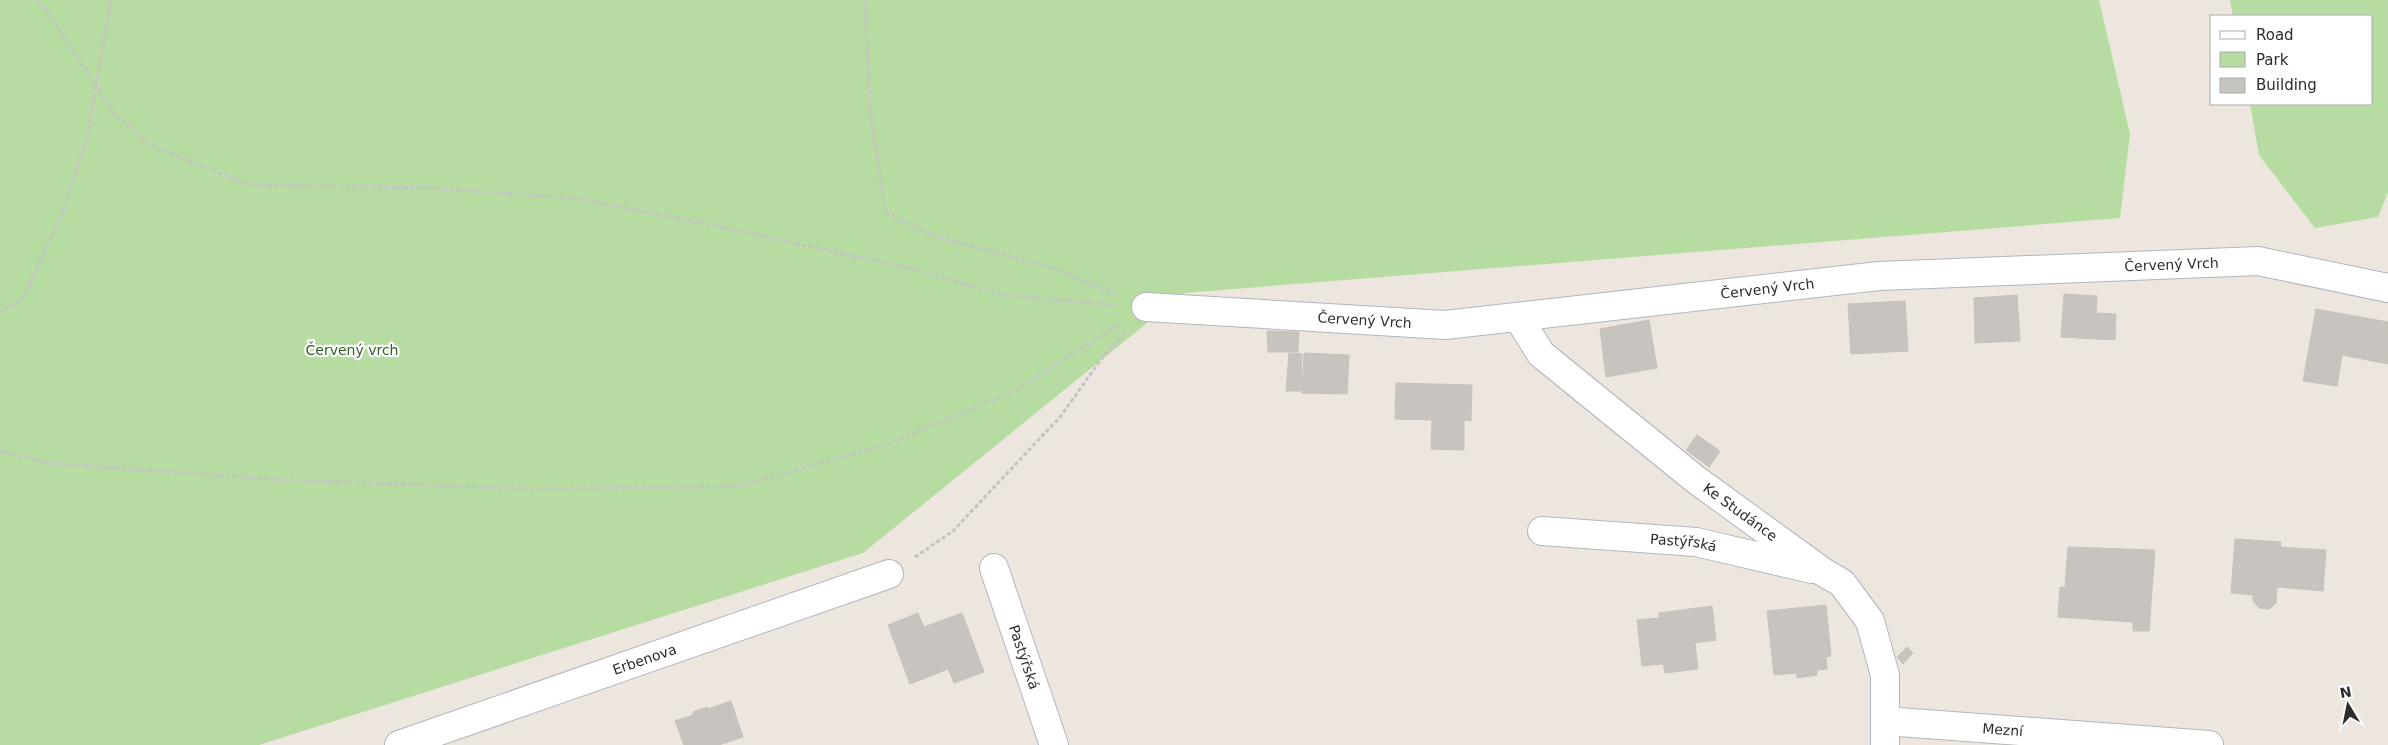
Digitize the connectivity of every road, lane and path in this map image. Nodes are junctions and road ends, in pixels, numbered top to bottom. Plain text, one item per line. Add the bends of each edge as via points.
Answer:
1 (35, 0) edge
2 (111, 0) edge
3 (865, 0) edge
4 (96, 84) junction
5 (2388, 288) edge
6 (1146, 308) junction
7 (0, 312) edge
8 (1518, 318) junction
9 (0, 451) edge
10 (1542, 531) dead end
11 (994, 568) dead end
12 (1824, 572) junction
13 (889, 574) joint
14 (1885, 733) edge
15 (399, 745) edge
16 (1054, 745) edge
17 (2209, 745) edge

1 - 4 path via 44,7
2 - 4 path
3 - 6 path via 870,108 885,212 934,236 1053,268
4 - 6 path via 115,114 150,145 250,184 428,188 574,198 908,268 1004,294
4 - 7 path via 87,138 64,211 23,299
5 - 8 street, Červený Vrch via 2258,261 1880,276
6 - 8 street, Červený Vrch via 1445,325
6 - 9 path via 1016,390 888,444 739,486 544,489 283,480 49,463
6 - 13 path via 1102,358 1060,417 953,531
8 - 12 street, Ke Studánce via 1542,354 1696,479
10 - 12 street, Pastýřská via 1696,542
11 - 16 street, Pastýřská
12 - 14 street, Ke Studánce via 1842,583 1870,621 1885,675
13 - 15 street, Erbenova
14 - 17 street, Mezní

